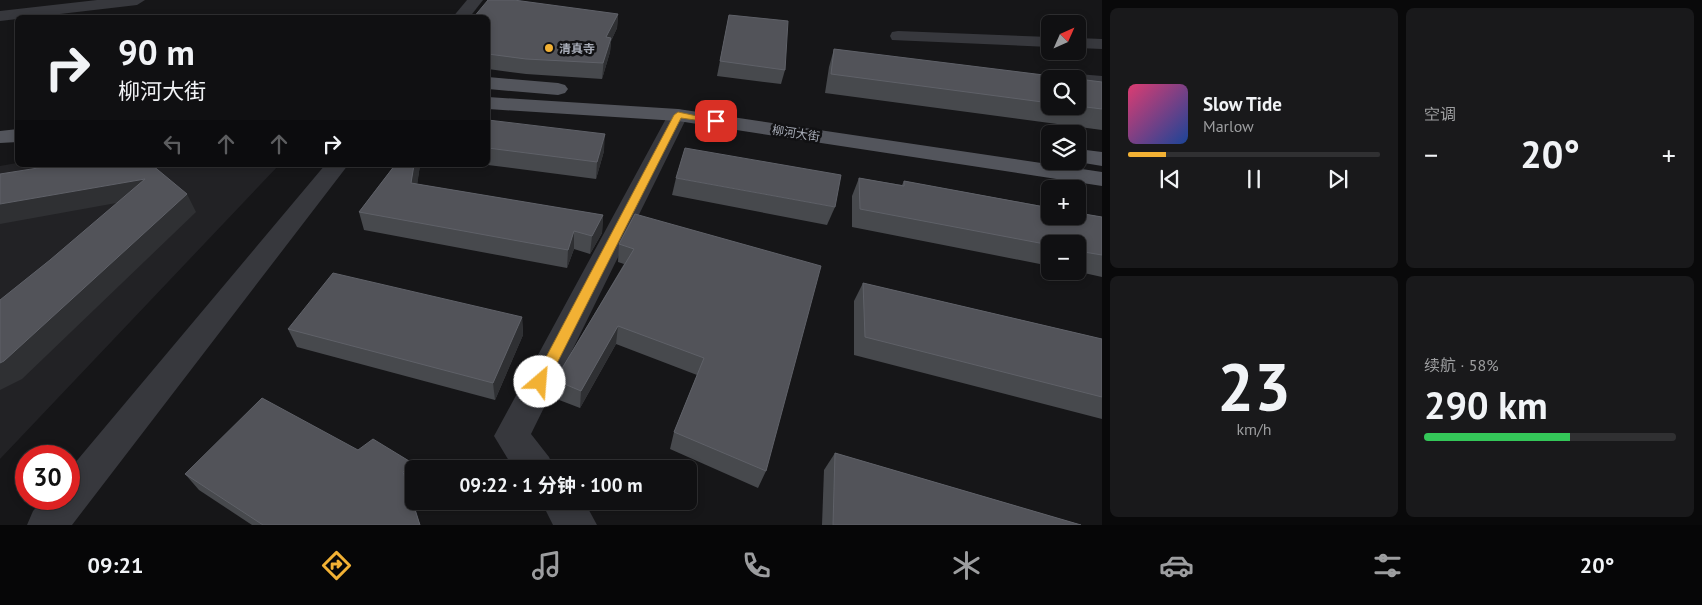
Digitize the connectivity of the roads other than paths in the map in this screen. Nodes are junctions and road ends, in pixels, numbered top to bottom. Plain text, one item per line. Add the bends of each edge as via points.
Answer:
1 (137, 0) edge
2 (475, 0) edge
3 (462, 15) edge
4 (0, 16) edge
5 (898, 36) dead end
6 (1041, 42) edge
7 (1086, 43) edge
8 (1102, 44) edge
9 (1086, 81) edge
10 (1102, 82) edge
11 (490, 83) edge
12 (490, 103) edge
13 (678, 115) junction
14 (15, 118) edge
15 (0, 120) edge
16 (15, 135) edge
17 (0, 137) edge
18 (1041, 151) edge
19 (1086, 157) edge
20 (1102, 159) edge
21 (335, 167) edge
22 (1102, 179) edge
23 (529, 460) edge
24 (80, 485) edge
25 (60, 510) edge
26 (566, 510) edge
27 (48, 525) edge
28 (577, 525) edge

1 - 4 street
2 - 3 street
5 - 6 street
7 - 8 street
9 - 10 street
11 - 18 main road, 柳河大街 via 692,101
12 - 13 main road, 柳河大街
13 - 22 main road, 柳河大街
13 - 23 street via 512,436
14 - 15 main road
16 - 17 main road
19 - 20 main road
21 - 24 street
25 - 27 street
26 - 28 street

